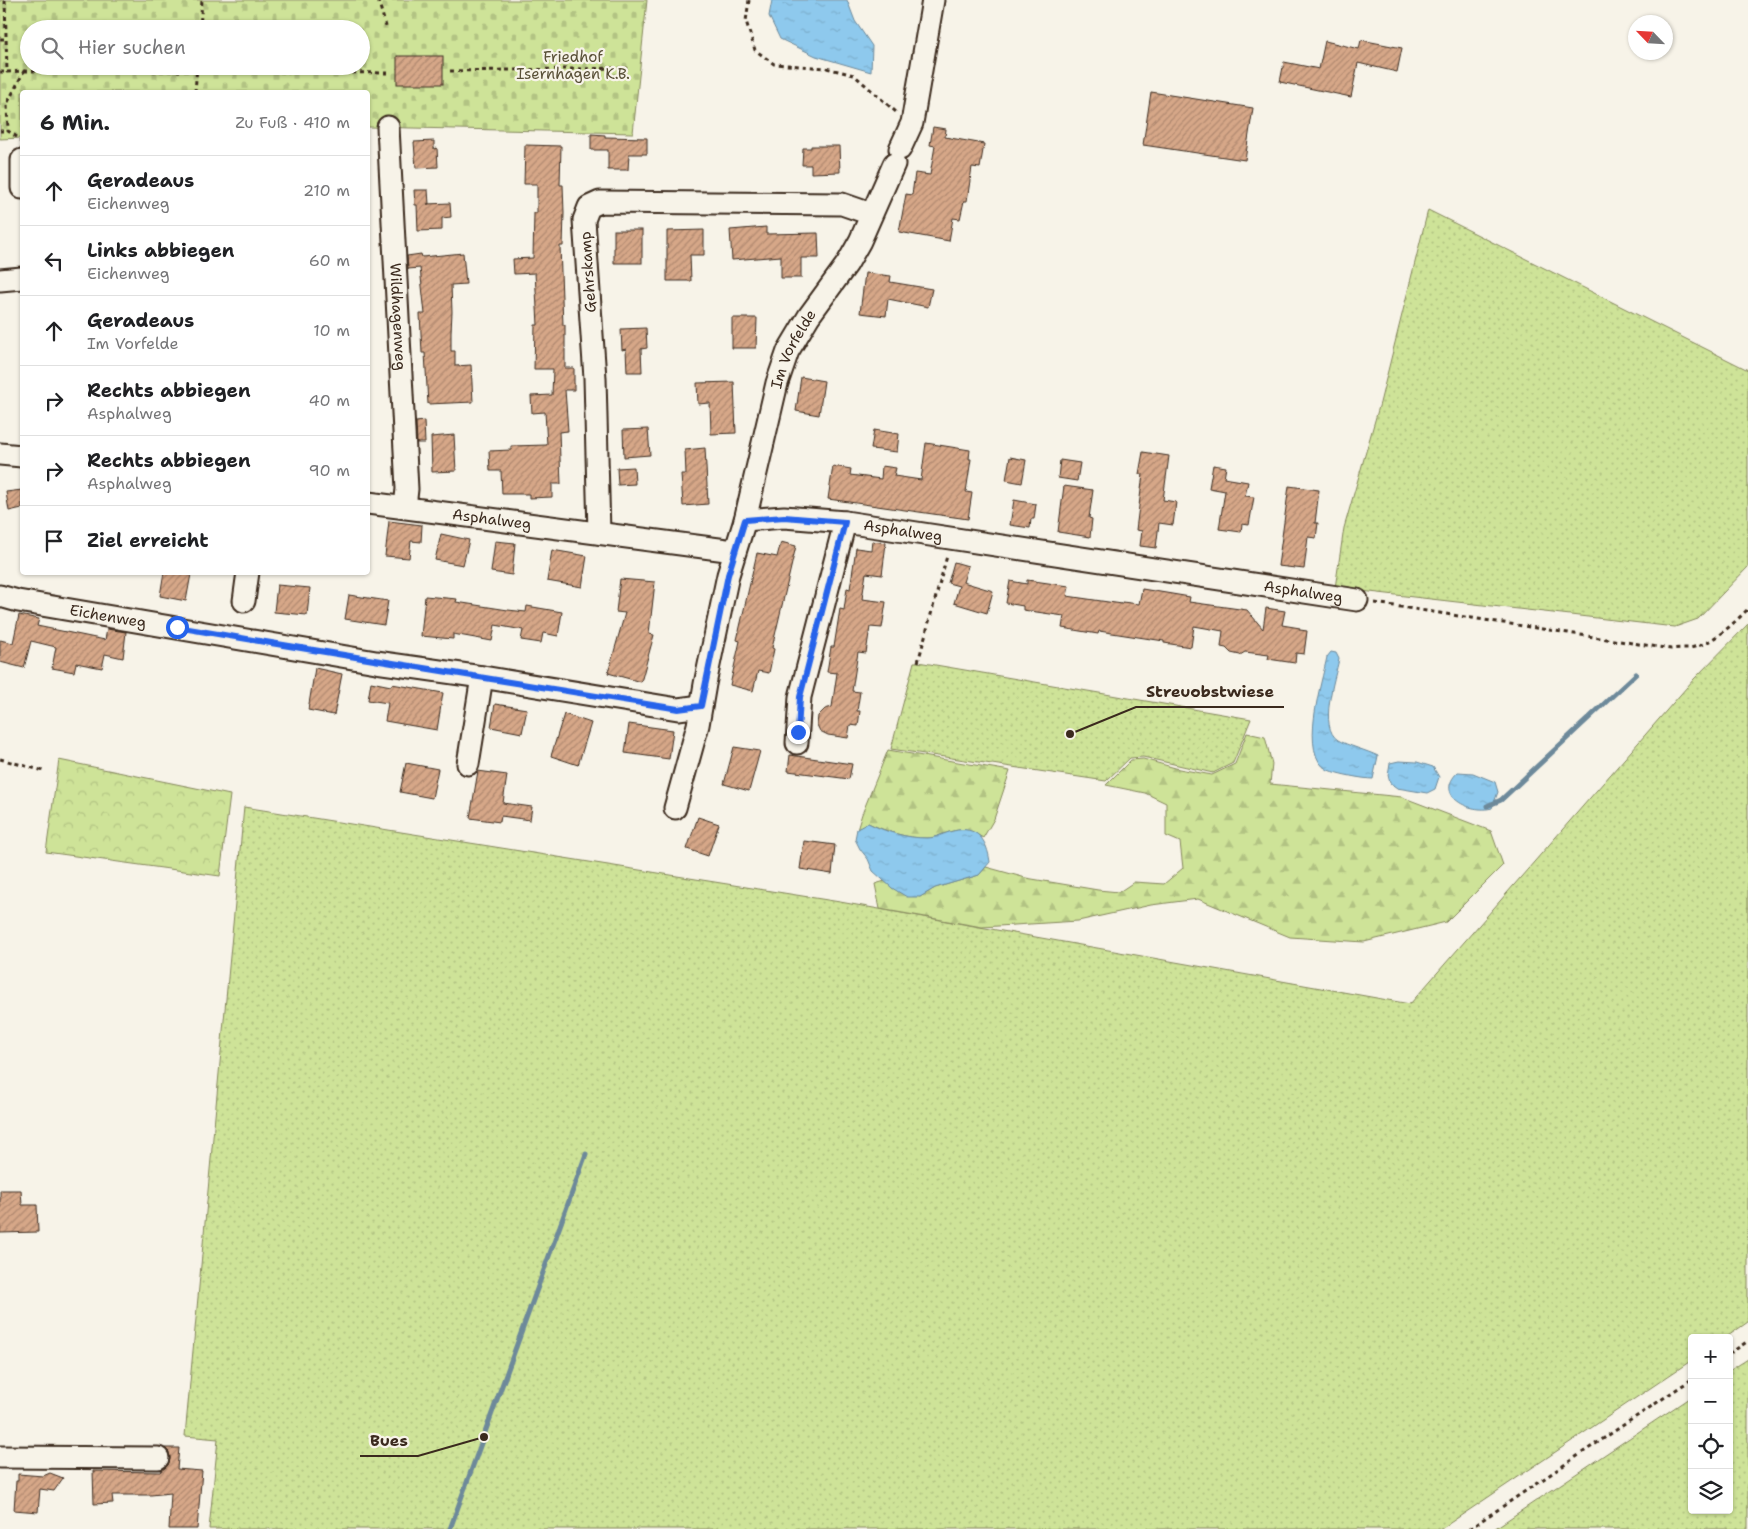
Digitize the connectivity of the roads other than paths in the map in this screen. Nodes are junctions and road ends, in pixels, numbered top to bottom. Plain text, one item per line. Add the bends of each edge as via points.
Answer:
1 (932, 0) edge
2 (388, 127) dead end
3 (871, 214) junction
4 (20, 278) edge
5 (0, 280) edge
6 (0, 454) edge
7 (20, 456) edge
8 (370, 503) edge
9 (405, 507) junction
10 (745, 520) junction
11 (845, 522) junction
12 (599, 533) junction
13 (734, 551) junction
14 (248, 575) edge
15 (0, 596) edge
16 (1357, 600) road end
17 (244, 601) dead end
18 (482, 677) junction
19 (701, 706) junction
20 (797, 743) dead end
21 (468, 764) dead end
22 (675, 808) dead end
23 (0, 1457) edge
24 (158, 1458) dead end

1 - 3 street, Im Vorfelde via 912,122
2 - 9 street, Wildhagenweg via 407,488
3 - 10 street, Im Vorfelde via 847,264 788,351 777,383
3 - 12 street, Gehrskamp via 842,204 600,202 590,207 584,220
4 - 5 street
6 - 7 street
8 - 9 street, Asphalweg
9 - 12 street, Asphalweg
10 - 11 street, Asphalweg via 784,517
10 - 13 street, Im Vorfelde
11 - 16 street, Asphalweg
11 - 20 street, Asphalweg via 800,697
12 - 13 street, Asphalweg
13 - 19 street
14 - 17 street
15 - 18 street, Eichenweg via 376,662
18 - 19 street, Eichenweg via 678,709
18 - 21 street
19 - 22 street
23 - 24 street

